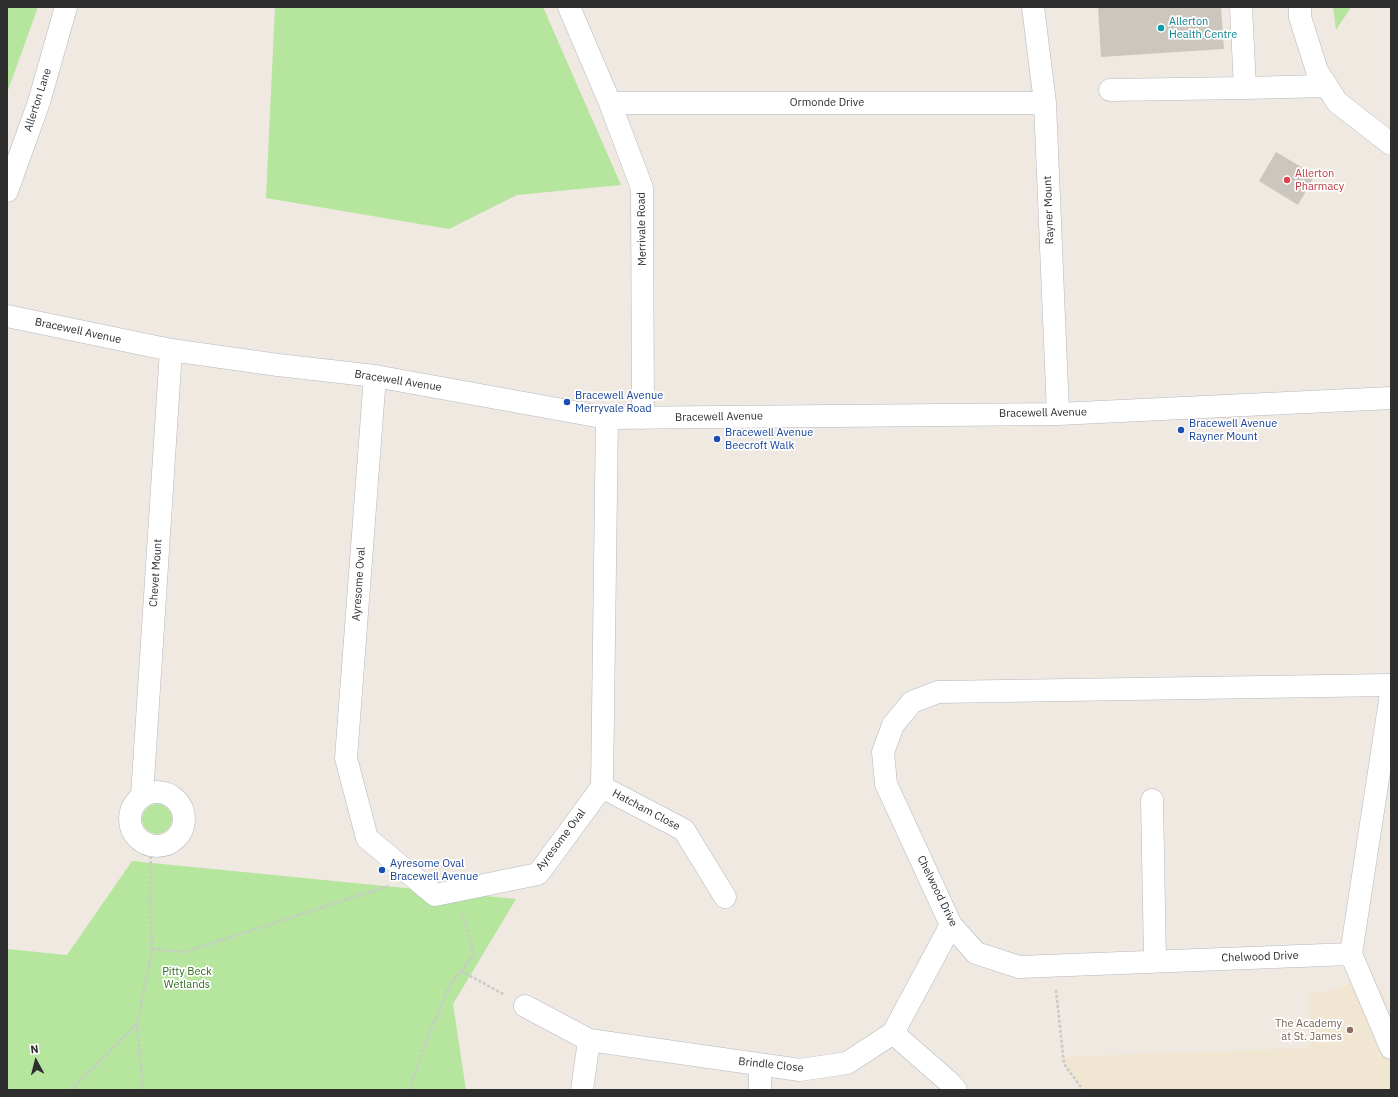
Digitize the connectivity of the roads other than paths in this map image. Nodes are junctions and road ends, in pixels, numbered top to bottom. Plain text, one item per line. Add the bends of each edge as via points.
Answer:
1 (66, 7) edge
2 (569, 7) edge
3 (1033, 7) edge
4 (1241, 7) edge
5 (1300, 7) edge
6 (1327, 86) junction
7 (1245, 88) junction
8 (1110, 90) dead end
9 (610, 103) junction
10 (1045, 103) junction
11 (1391, 144) edge
12 (7, 191) edge
13 (7, 316) edge
14 (171, 350) junction
15 (375, 376) junction
16 (1391, 398) edge
17 (1058, 414) junction
18 (606, 418) junction
19 (643, 418) junction
20 (1391, 685) edge
21 (1391, 694) edge
22 (602, 787) junction
23 (142, 796) junction
24 (1152, 800) dead end
25 (725, 897) dead end
26 (951, 925) junction
27 (1352, 954) junction
28 (1155, 961) junction
29 (525, 1006) road end
30 (893, 1033) junction
31 (590, 1040) junction
32 (1391, 1048) edge
33 (760, 1065) junction
34 (582, 1090) edge
35 (760, 1090) edge
36 (956, 1090) edge

1 - 12 street, Allerton Lane via 39,102
2 - 9 street, Merrivale Road
3 - 10 street, Rayner Mount
4 - 7 street
5 - 6 street via 1300,17 1317,71
6 - 7 street
6 - 11 street via 1338,102
7 - 8 street
9 - 10 street, Ormonde Drive
9 - 19 street, Merrivale Road via 642,188
10 - 17 street, Rayner Mount
13 - 14 street, Bracewell Avenue
14 - 15 street, Bracewell Avenue
14 - 23 street, Chevet Mount
15 - 18 street, Bracewell Avenue
15 - 22 street, Ayresome Oval via 346,758 366,838 436,895 538,874
16 - 17 street, Bracewell Avenue
17 - 19 street, Bracewell Avenue
18 - 19 street, Bracewell Avenue
18 - 22 street
20 - 26 street, Chelwood Drive via 938,692 912,702 893,725 884,752 886,784
21 - 27 street
22 - 25 street, Hatcham Close via 684,830
23 - 23 street via 160,791 178,801 184,819 182,831 176,839 161,846 151,846 135,836 129,822 130,812
24 - 28 street
26 - 28 street, Chelwood Drive via 976,953 1019,967
26 - 30 street, Brindle Close
27 - 28 street, Chelwood Drive
27 - 32 street
29 - 31 street, Brindle Close
30 - 33 street, Brindle Close via 847,1063 800,1070
30 - 36 street
31 - 33 street, Brindle Close
31 - 34 street
33 - 35 street

